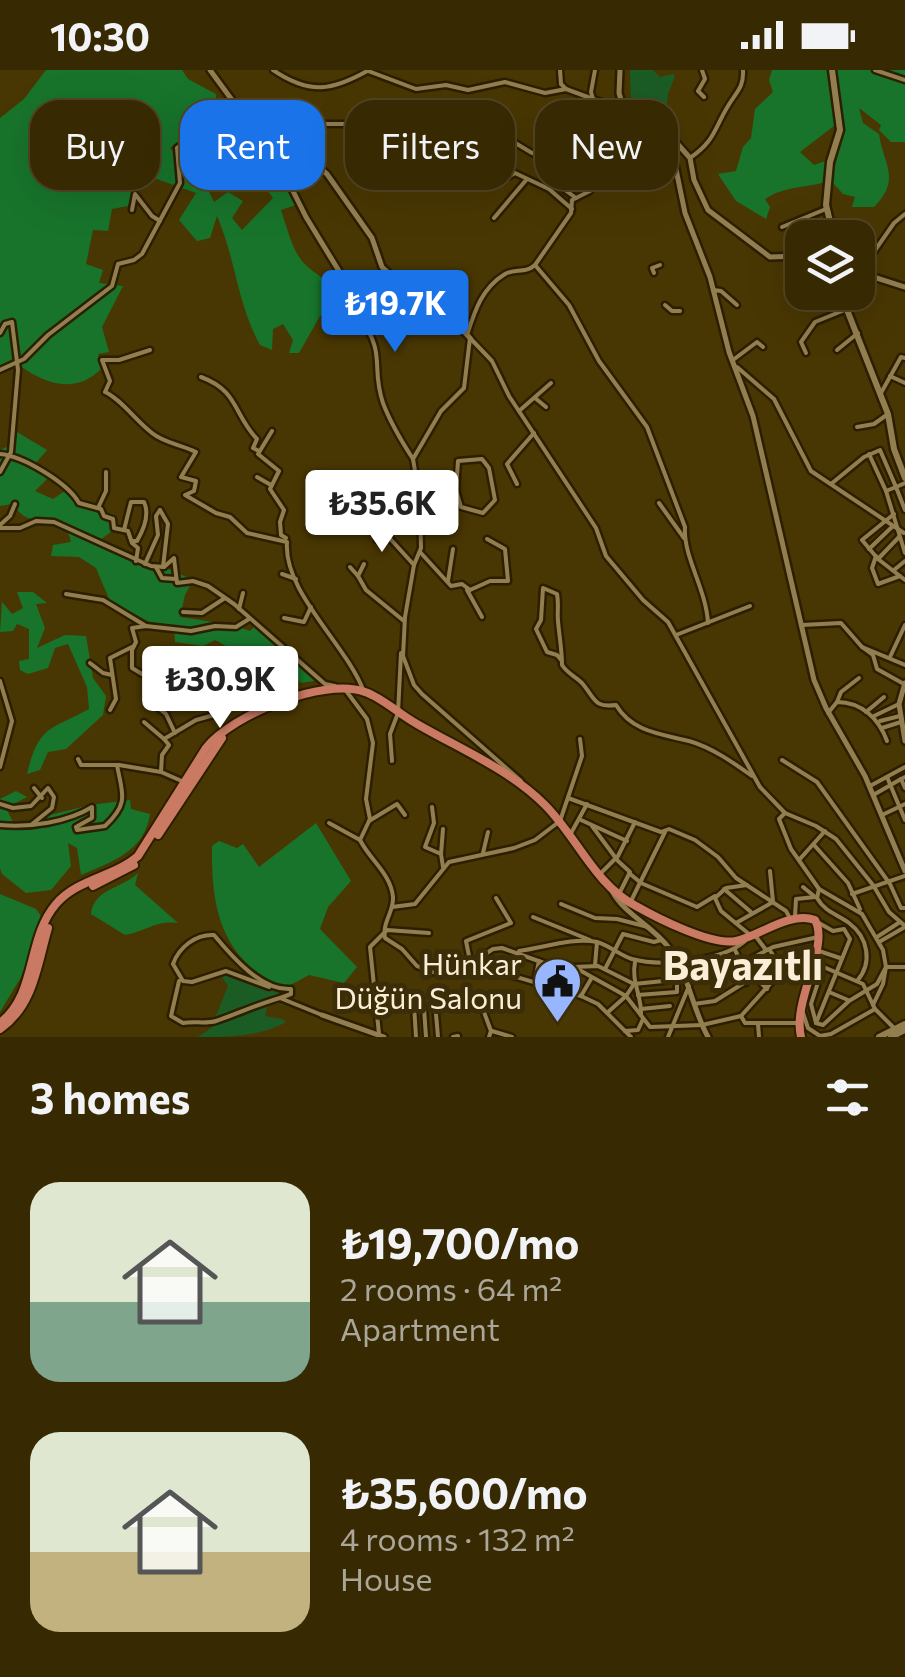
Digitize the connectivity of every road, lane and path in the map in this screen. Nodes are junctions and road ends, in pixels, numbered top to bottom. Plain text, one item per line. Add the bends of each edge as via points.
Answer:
1 (210, 70) edge
2 (273, 70) edge
3 (369, 70) edge
4 (560, 70) edge
5 (595, 70) edge
6 (620, 70) edge
7 (702, 70) edge
8 (744, 70) edge
9 (833, 70) edge
10 (875, 70) edge
11 (905, 80) edge
12 (566, 89) junction
13 (704, 97) dead end
14 (593, 99) junction
15 (230, 100) edge
16 (596, 100) edge
17 (624, 100) edge
18 (325, 124) edge
19 (678, 145) edge
20 (180, 146) edge
21 (690, 158) junction
22 (325, 173) edge
23 (515, 173) edge
24 (527, 179) junction
25 (678, 179) edge
26 (180, 183) edge
27 (180, 183) edge
28 (828, 184) junction
29 (292, 190) edge
30 (565, 190) edge
31 (576, 198) junction
32 (826, 209) junction
33 (132, 210) dead end
34 (572, 210) junction
35 (905, 214) edge
36 (494, 218) dead end
37 (829, 220) edge
38 (831, 220) edge
39 (160, 221) junction
40 (782, 227) dead end
41 (875, 249) edge
42 (785, 257) edge
43 (535, 264) junction
44 (660, 265) dead end
45 (652, 268) dead end
46 (875, 277) edge
47 (905, 287) edge
48 (713, 290) junction
49 (665, 305) dead end
50 (738, 305) dead end
51 (342, 310) dead end
52 (840, 310) edge
53 (847, 310) edge
54 (680, 311) dead end
55 (358, 315) junction
56 (338, 324) dead end
57 (858, 332) junction
58 (0, 333) edge
59 (468, 336) junction
60 (763, 348) dead end
61 (150, 350) dead end
62 (837, 350) dead end
63 (866, 351) junction
64 (806, 352) dead end
65 (905, 358) edge
66 (733, 360) junction
67 (855, 361) dead end
68 (18, 363) junction
69 (738, 367) junction
70 (0, 370) edge
71 (201, 376) dead end
72 (890, 376) junction
73 (551, 383) dead end
74 (905, 383) edge
75 (880, 392) junction
76 (535, 398) junction
77 (546, 408) dead end
78 (519, 412) junction
79 (888, 414) junction
80 (857, 427) dead end
81 (272, 431) dead end
82 (534, 433) junction
83 (905, 438) edge
84 (893, 444) junction
85 (259, 452) junction
86 (0, 454) edge
87 (869, 454) junction
88 (9, 455) junction
89 (413, 459) junction
90 (0, 472) edge
91 (106, 472) dead end
92 (318, 474) dead end
93 (257, 478) dead end
94 (905, 480) edge
95 (271, 484) junction
96 (518, 484) dead end
97 (831, 484) junction
98 (896, 487) junction
99 (456, 490) junction
100 (886, 492) junction
101 (419, 495) junction
102 (659, 503) dead end
103 (14, 504) dead end
104 (98, 508) junction
105 (905, 510) edge
106 (894, 514) junction
107 (884, 520) junction
108 (0, 527) edge
109 (124, 530) junction
110 (384, 532) junction
111 (900, 532) edge
112 (684, 538) junction
113 (488, 539) dead end
114 (377, 540) dead end
115 (132, 541) junction
116 (286, 542) junction
117 (869, 548) junction
118 (453, 549) dead end
119 (420, 552) junction
120 (905, 554) edge
121 (877, 557) junction
122 (136, 561) junction
123 (905, 562) edge
124 (145, 564) junction
125 (364, 564) dead end
126 (885, 564) junction
127 (414, 565) junction
128 (350, 566) dead end
129 (159, 567) junction
130 (894, 570) junction
131 (882, 573) dead end
132 (282, 574) dead end
133 (358, 576) junction
134 (903, 578) edge
135 (176, 579) junction
136 (296, 579) junction
137 (448, 581) junction
138 (467, 590) junction
139 (244, 593) dead end
140 (66, 594) dead end
141 (224, 598) junction
142 (750, 606) dead end
143 (311, 607) junction
144 (239, 610) junction
145 (183, 612) dead end
146 (482, 616) dead end
147 (284, 618) dead end
148 (248, 619) junction
149 (404, 622) junction
150 (708, 622) junction
151 (802, 625) junction
152 (905, 625) edge
153 (146, 626) junction
154 (676, 635) junction
155 (134, 646) junction
156 (862, 647) junction
157 (401, 648) junction
158 (890, 658) junction
159 (562, 661) junction
160 (90, 662) dead end
161 (905, 665) edge
162 (112, 674) junction
163 (859, 678) dead end
164 (0, 681) edge
165 (905, 684) edge
166 (346, 690) junction
167 (219, 691) dead end
168 (362, 691) junction
169 (322, 692) junction
170 (235, 697) dead end
171 (884, 697) dead end
172 (204, 701) junction
173 (837, 702) junction
174 (899, 704) junction
175 (157, 707) dead end
176 (110, 710) dead end
177 (866, 712) junction
178 (222, 713) junction
179 (398, 713) junction
180 (828, 713) junction
181 (876, 719) junction
182 (900, 719) junction
183 (144, 722) dead end
184 (882, 728) junction
185 (175, 732) junction
186 (163, 738) junction
187 (580, 739) dead end
188 (154, 740) dead end
189 (887, 741) dead end
190 (905, 741) edge
191 (78, 759) dead end
192 (782, 760) dead end
193 (392, 761) dead end
194 (117, 765) junction
195 (0, 767) edge
196 (905, 767) edge
197 (161, 772) junction
198 (887, 777) junction
199 (903, 778) edge
200 (756, 779) junction
201 (184, 782) junction
202 (891, 785) junction
203 (870, 786) junction
204 (34, 788) dead end
205 (525, 788) junction
206 (905, 788) edge
207 (874, 795) junction
208 (42, 798) junction
209 (568, 798) junction
210 (0, 804) edge
211 (587, 804) junction
212 (902, 805) edge
213 (432, 807) dead end
214 (785, 813) junction
215 (405, 815) dead end
216 (881, 815) junction
217 (581, 820) junction
218 (905, 820) edge
219 (369, 821) junction
220 (330, 822) dead end
221 (560, 822) junction
222 (636, 822) junction
223 (31, 825) junction
224 (0, 826) edge
225 (592, 826) junction
226 (443, 829) dead end
227 (825, 831) junction
228 (488, 832) dead end
229 (665, 832) junction
230 (570, 835) junction
231 (360, 840) junction
232 (626, 841) junction
233 (814, 844) junction
234 (483, 853) junction
235 (441, 854) junction
236 (616, 859) junction
237 (799, 860) junction
238 (875, 862) junction
239 (443, 867) junction
240 (770, 870) dead end
241 (862, 872) junction
242 (905, 873) edge
243 (599, 874) junction
244 (629, 874) junction
245 (887, 880) junction
246 (640, 883) junction
247 (747, 885) junction
248 (873, 885) junction
249 (803, 887) dead end
250 (724, 889) junction
251 (819, 889) junction
252 (615, 891) junction
253 (825, 893) junction
254 (852, 894) junction
255 (715, 896) junction
256 (496, 898) dead end
257 (816, 899) junction
258 (630, 902) junction
259 (773, 902) junction
260 (562, 904) dead end
261 (392, 907) junction
262 (903, 908) edge
263 (752, 912) junction
264 (862, 914) junction
265 (533, 918) dead end
266 (793, 920) junction
267 (814, 920) junction
268 (736, 923) junction
269 (902, 924) edge
270 (648, 927) junction
271 (383, 932) junction
272 (429, 933) dead end
273 (752, 934) junction
274 (818, 938) junction
275 (662, 940) junction
276 (878, 940) junction
277 (596, 942) junction
278 (614, 950) junction
279 (734, 950) junction
280 (767, 950) junction
281 (816, 950) junction
282 (514, 952) junction
283 (775, 958) junction
284 (841, 958) junction
285 (473, 960) junction
286 (636, 960) junction
287 (676, 960) junction
288 (539, 961) junction
289 (812, 962) junction
290 (742, 964) junction
291 (595, 965) junction
292 (905, 966) edge
293 (574, 967) junction
294 (824, 967) junction
295 (886, 967) junction
296 (605, 968) junction
297 (782, 968) junction
298 (730, 970) junction
299 (445, 972) junction
300 (836, 972) junction
301 (508, 973) junction
302 (592, 977) junction
303 (754, 977) junction
304 (770, 977) junction
305 (179, 979) junction
306 (677, 979) junction
307 (687, 981) junction
308 (857, 981) junction
309 (534, 982) junction
310 (746, 983) junction
311 (634, 984) junction
312 (269, 987) junction
313 (767, 989) junction
314 (866, 990) junction
315 (829, 992) junction
316 (638, 995) junction
317 (581, 996) junction
318 (626, 996) junction
319 (280, 998) junction
320 (849, 1001) junction
321 (482, 1004) dead end
322 (694, 1004) junction
323 (414, 1005) dead end
324 (800, 1005) junction
325 (670, 1006) dead end
326 (874, 1007) junction
327 (424, 1008) dead end
328 (607, 1012) junction
329 (436, 1014) dead end
330 (322, 1015) joint
331 (642, 1015) junction
332 (741, 1016) junction
333 (830, 1020) junction
334 (798, 1023) junction
335 (816, 1023) junction
336 (758, 1024) junction
337 (702, 1025) junction
338 (0, 1026) edge
339 (672, 1026) junction
340 (625, 1031) junction
341 (836, 1032) junction
342 (899, 1033) edge
343 (490, 1034) edge
344 (382, 1036) edge
345 (829, 1036) edge
346 (416, 1037) edge
347 (426, 1037) edge
348 (438, 1037) edge
349 (512, 1037) edge
350 (631, 1037) edge
351 (668, 1037) edge
352 (708, 1037) edge
353 (759, 1037) edge
354 (801, 1037) edge
355 (879, 1037) edge

1 - 15 street
2 - 3 street via 322,88
3 - 12 street via 422,90 505,82 544,93
4 - 12 street
5 - 14 street
6 - 17 street
7 - 13 street via 698,91
8 - 21 street via 743,86 718,132
9 - 28 main road via 841,132
10 - 11 street
12 - 14 street
14 - 16 street
18 - 31 street via 366,133 435,115 484,124 532,153 588,174 590,191
19 - 21 street
20 - 27 street
21 - 42 street via 698,192 715,217 770,258
22 - 59 street via 358,213 382,267
23 - 24 street
24 - 34 street
24 - 36 street
25 - 48 street
26 - 39 street
28 - 32 main road
28 - 38 main road
29 - 55 street
30 - 31 street
31 - 34 street
32 - 37 main road
32 - 40 street
33 - 39 street via 135,194
34 - 43 street
35 - 41 street
39 - 68 street via 142,254 118,264 112,286
43 - 59 street via 508,272 486,290
43 - 112 street via 570,305 596,362 647,427
44 - 45 street
46 - 47 street
48 - 50 street
48 - 66 street
49 - 54 street
51 - 55 street
52 - 64 street via 811,325 801,342
53 - 57 main road
55 - 56 street
55 - 89 street via 377,348 384,405
57 - 62 street
57 - 63 main road
58 - 68 street via 12,322
59 - 78 street via 492,361
59 - 89 street via 464,388 441,411
60 - 66 street via 758,342
61 - 116 street via 102,360 110,382 104,392 153,434 196,452 182,478 197,485 184,495 247,532
63 - 67 street
63 - 75 main road
65 - 72 street
66 - 69 street
68 - 70 street
68 - 88 street
69 - 97 street via 774,399 811,471
69 - 151 street
71 - 85 street via 232,397
72 - 74 street
72 - 75 street
73 - 76 street
75 - 79 main road
76 - 77 street
76 - 78 street
78 - 82 street
79 - 80 street
79 - 84 main road
81 - 85 street
82 - 96 street via 507,464
82 - 154 street via 596,528 606,556
83 - 84 street
84 - 94 main road
85 - 95 street via 278,470
86 - 88 street
87 - 97 street
87 - 98 street via 880,450
87 - 100 street
88 - 90 street
88 - 104 street via 59,480 79,503
89 - 101 street
91 - 104 street
92 - 110 street
93 - 95 street
94 - 98 street
95 - 116 street via 284,510
97 - 107 street
98 - 100 street
98 - 105 street
99 - 99 street via 458,461 486,462 492,506 483,514 461,507
99 - 101 street
100 - 106 street
101 - 119 street
102 - 112 street
103 - 108 street
104 - 109 street
106 - 107 street
106 - 111 street
107 - 111 street
107 - 117 street via 862,540
108 - 122 street via 54,522
109 - 115 street
109 - 115 street via 131,502 144,502 144,530
110 - 114 street
110 - 127 street
111 - 117 street
111 - 120 street
111 - 121 street
112 - 150 street
113 - 138 street via 505,550 508,582
115 - 122 street
116 - 136 street
117 - 121 street
118 - 137 street
119 - 127 street
119 - 137 street
121 - 126 street
121 - 134 street via 872,568 878,584
122 - 124 street
123 - 130 street
124 - 129 street
124 - 129 street via 160,510 168,524
125 - 133 street
126 - 130 street
126 - 131 street
127 - 149 street
128 - 133 street
129 - 135 street via 162,578
129 - 135 street via 175,558
130 - 134 street
132 - 136 street
133 - 149 street
135 - 141 street via 204,584
136 - 143 street
137 - 138 street
138 - 146 street
139 - 144 street
140 - 153 street via 103,600
141 - 144 street
141 - 145 street via 202,613
142 - 150 street
143 - 147 street via 304,622
143 - 168 street via 348,657
144 - 148 street
148 - 153 street via 236,627 191,631
148 - 168 street via 325,684
149 - 157 street
150 - 154 street
151 - 156 street via 842,623
151 - 180 street
152 - 158 street
153 - 155 street via 132,628
154 - 200 street
155 - 162 street via 112,655
155 - 172 street via 132,668 142,674 154,668 166,682
156 - 158 street
156 - 165 street via 877,669
157 - 179 street
157 - 205 street via 422,694
158 - 161 street
159 - 159 street via 559,601 543,588 536,630 547,652
159 - 200 street via 596,704 616,705 633,725 688,741
160 - 162 street
162 - 176 street via 116,699
163 - 173 street
164 - 195 street via 12,722
165 - 174 street
166 - 168 main road
166 - 169 main road
166 - 219 street via 368,719 373,743
167 - 172 street
168 - 179 main road
169 - 201 main road via 282,701 225,730
169 - 338 main road via 276,708 218,742 142,858 60,906 24,1005
170 - 178 street
171 - 177 street
172 - 178 street
173 - 177 street
173 - 180 street
174 - 181 street
174 - 182 street
175 - 185 street
177 - 181 street
178 - 185 street
179 - 193 street via 390,734
179 - 205 main road
180 - 203 street
181 - 182 street
181 - 184 street
182 - 184 street
182 - 190 street
183 - 186 street
184 - 189 street
185 - 186 street
186 - 188 street
186 - 197 street via 169,745
187 - 209 street via 582,756
191 - 194 street via 82,765
192 - 238 street via 817,782
194 - 197 street
194 - 223 street via 124,792 105,826 77,830 92,818 92,807
196 - 198 street
197 - 201 street
198 - 202 street
198 - 203 street
199 - 202 street
199 - 206 street
200 - 214 street
201 - 338 main road via 138,856 57,903 43,926 22,997
202 - 207 street
202 - 212 street
203 - 207 street
204 - 208 street
205 - 221 main road
207 - 216 street
208 - 210 street via 29,807
208 - 223 street via 48,788 52,808
209 - 211 street
209 - 221 street
211 - 217 street
211 - 222 street
212 - 216 street
212 - 218 street
213 - 235 street via 425,847
214 - 227 street
214 - 237 street via 779,819 784,836
215 - 219 street via 398,804
216 - 242 street
217 - 225 street
217 - 230 street
219 - 231 street
220 - 231 street
221 - 230 main road
221 - 234 street via 524,844
222 - 229 street
222 - 232 street
223 - 224 street
225 - 232 street
225 - 236 street
226 - 235 street
227 - 233 street
227 - 241 street
228 - 234 street
229 - 246 street
229 - 247 street via 695,840
230 - 243 main road
231 - 261 street via 386,876
232 - 236 street
233 - 237 street
233 - 254 street
234 - 239 street
235 - 239 street
236 - 243 street
236 - 244 street
237 - 251 street
238 - 241 street
238 - 245 street
239 - 261 street via 415,904
240 - 259 street
241 - 248 street
242 - 245 street
243 - 252 main road
244 - 246 street
244 - 252 street
245 - 248 street
245 - 262 street
246 - 255 street via 697,907
246 - 258 street
247 - 250 street
247 - 259 street
248 - 254 street
248 - 269 street
249 - 257 street
250 - 255 street
250 - 263 street
251 - 253 street
251 - 257 street
252 - 258 main road
252 - 270 street
253 - 257 street
253 - 264 street
254 - 264 street
255 - 268 street via 717,907
256 - 285 street via 511,923 466,941
257 - 266 street via 796,900
257 - 308 street via 851,924 866,946 866,969
258 - 273 main road via 716,939
259 - 263 street
259 - 266 street
260 - 270 street
261 - 271 street
262 - 269 street
263 - 268 street
264 - 276 street
265 - 277 street
266 - 267 main road
266 - 273 main road
267 - 274 main road
267 - 284 street via 834,932 847,931 849,946
268 - 273 street
269 - 276 street
270 - 275 street
271 - 272 street
271 - 299 street via 420,968
271 - 344 street via 369,954
273 - 279 street
273 - 280 street
274 - 280 street
274 - 281 main road
275 - 278 street via 623,934
275 - 287 street
276 - 295 street
277 - 278 street
277 - 282 street
277 - 291 street
278 - 286 street
278 - 296 street
279 - 287 street
279 - 290 street
280 - 283 street
280 - 290 street
281 - 284 street
281 - 289 main road
282 - 285 street via 498,948
282 - 288 street
283 - 297 street
283 - 304 street
284 - 300 street
285 - 299 street
285 - 301 street
286 - 287 street
286 - 311 street
287 - 307 street
288 - 293 street
288 - 309 street
289 - 294 street
289 - 297 street
289 - 324 main road
290 - 298 street
290 - 303 street
291 - 293 street
291 - 296 street
292 - 295 street
293 - 302 street
294 - 300 street
294 - 335 street via 811,1004
295 - 314 street
295 - 326 street
296 - 311 street
297 - 313 street
298 - 307 street
298 - 310 street
299 - 301 street via 479,966
300 - 308 street
300 - 315 street
301 - 309 street
302 - 317 street
302 - 318 street
303 - 304 street
303 - 310 street
303 - 313 street
304 - 313 street
305 - 312 street via 192,982 226,970
305 - 312 street via 175,957 210,934
305 - 319 street via 171,1016 182,1023 211,1024
306 - 307 street
306 - 311 street
306 - 316 street via 678,992
307 - 322 street
307 - 339 street
308 - 314 street
309 - 317 street
310 - 322 street via 715,1001
311 - 316 street
311 - 318 street
312 - 319 street via 291,989
313 - 332 street
314 - 320 street
314 - 326 street
315 - 320 street
315 - 335 street
316 - 331 street
317 - 328 street
318 - 328 street
318 - 331 street
319 - 330 street
320 - 333 street
321 - 343 street
322 - 337 street
323 - 346 street
324 - 334 main road
324 - 345 street via 808,1028
325 - 331 street
326 - 341 street
326 - 342 street
327 - 347 street
328 - 340 street
329 - 348 street
330 - 344 street
331 - 339 street via 650,1027
331 - 340 street via 638,1030
332 - 336 street
332 - 337 street
333 - 335 street
333 - 341 street
334 - 336 street
334 - 354 main road
336 - 353 street
337 - 339 street
337 - 352 street
339 - 351 street
340 - 350 street
341 - 345 street
342 - 355 main road
343 - 349 street

